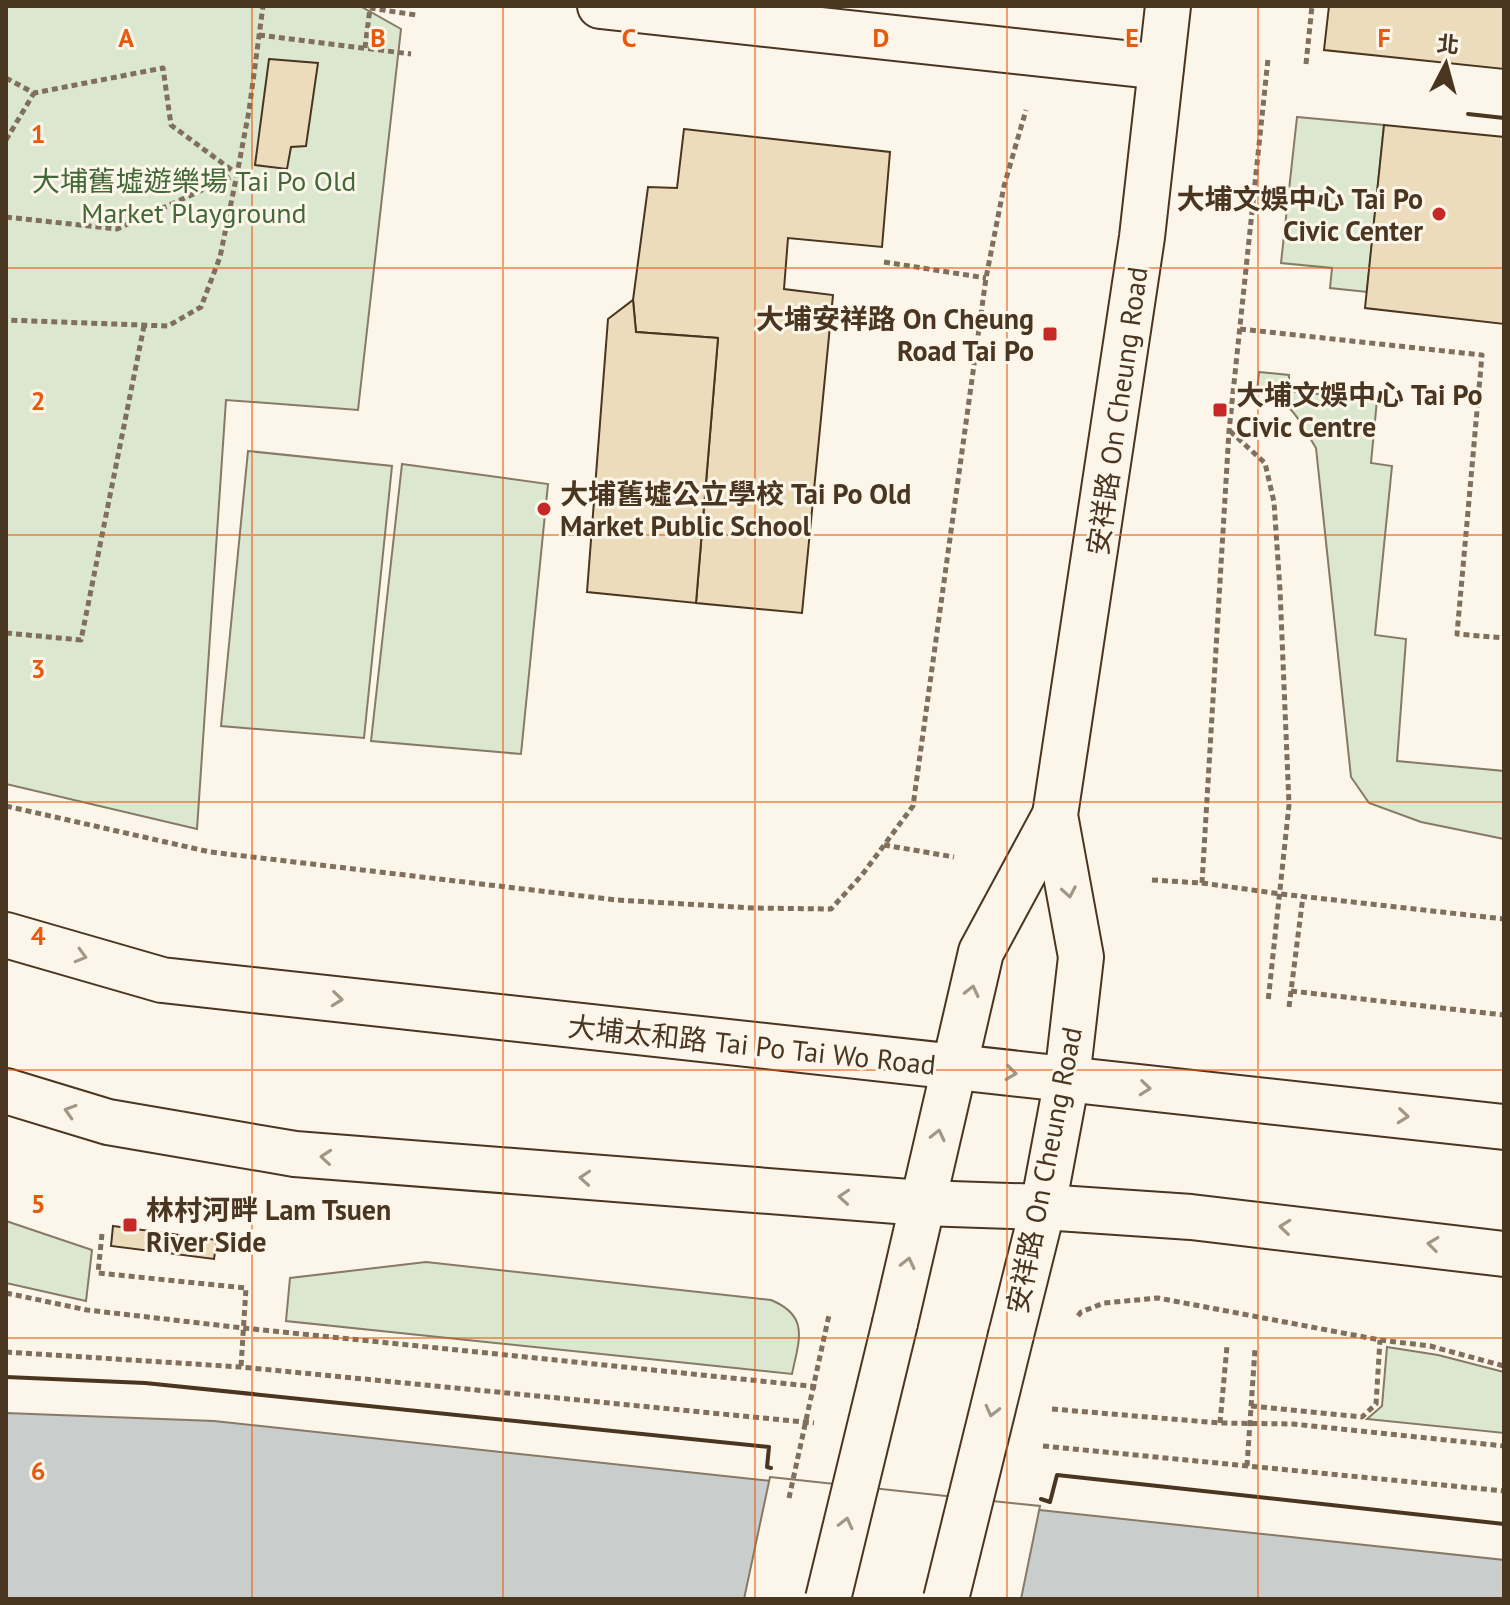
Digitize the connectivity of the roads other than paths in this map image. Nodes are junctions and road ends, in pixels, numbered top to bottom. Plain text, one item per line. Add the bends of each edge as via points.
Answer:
1 (1168, 6) edge
2 (612, 7) edge
3 (1161, 67) junction
4 (1055, 815) junction
5 (6, 935) edge
6 (954, 1066) junction
7 (1067, 1079) junction
8 (6, 1091) edge
9 (1504, 1127) edge
10 (922, 1203) junction
11 (1043, 1207) junction
12 (1504, 1254) edge
13 (828, 1599) edge
14 (946, 1599) edge

1 - 3 main road, 安祥路 On Cheung Road
2 - 3 main road
3 - 4 main road, 安祥路 On Cheung Road via 1130,327
6 -> 4 main road, 安祥路 On Cheung Road via 981,952
4 -> 7 main road, 安祥路 On Cheung Road via 1081,957
5 -> 6 main road, 大埔太和路 Tai Po Tai Wo Road via 162,980
6 -> 7 main road, 大埔太和路 Tai Po Tai Wo Road
10 -> 6 main road, 安祥路 On Cheung Road
7 -> 9 main road, 大埔太和路 Tai Po Tai Wo Road
7 - 11 main road, 安祥路 On Cheung Road
10 -> 8 main road via 295,1154 108,1122
10 - 11 main road
13 -> 10 main road, 安祥路 On Cheung Road, bridge
12 -> 11 main road via 1191,1217
11 -> 14 main road, 安祥路 On Cheung Road, bridge

